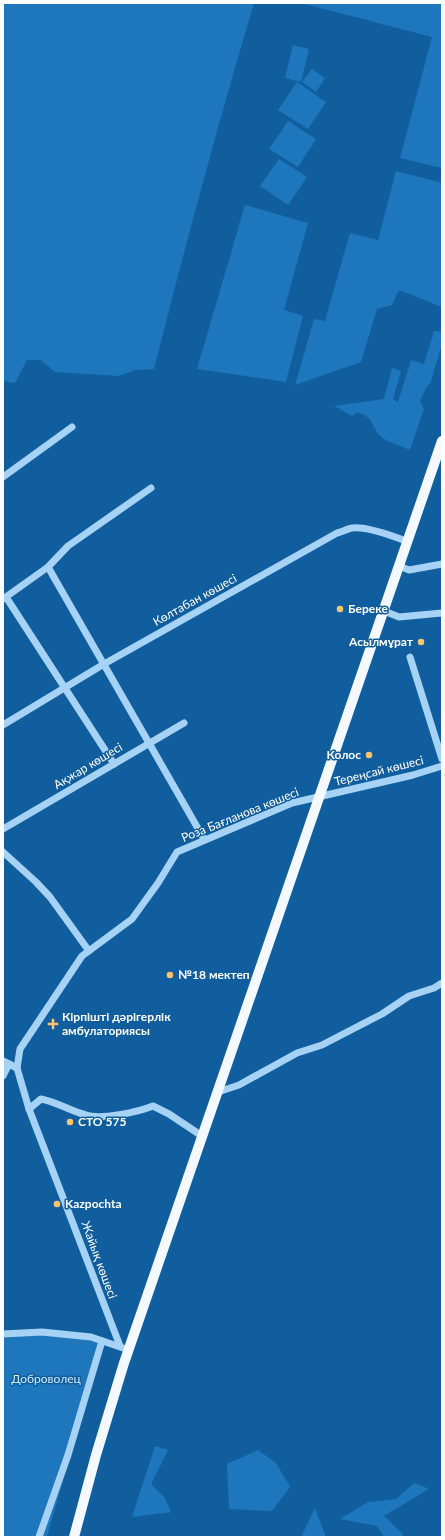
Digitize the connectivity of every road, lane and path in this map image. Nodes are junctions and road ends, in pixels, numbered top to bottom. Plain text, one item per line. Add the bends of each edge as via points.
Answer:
1 (72, 427) dead end
2 (442, 441) edge
3 (3, 478) edge
4 (151, 488) dead end
5 (406, 541) junction
6 (442, 564) edge
7 (399, 566) junction
8 (48, 567) junction
9 (5, 598) edge
10 (384, 611) junction
11 (442, 614) edge
12 (410, 657) dead end
13 (104, 664) junction
14 (64, 688) junction
15 (184, 723) dead end
16 (3, 725) edge
17 (149, 743) junction
18 (442, 759) edge
19 (114, 764) junction
20 (442, 766) edge
21 (320, 796) junction
22 (3, 829) edge
23 (204, 839) junction
24 (3, 852) edge
25 (89, 951) junction
26 (442, 983) edge
27 (6, 1063) edge
28 (17, 1068) junction
29 (3, 1076) edge
30 (218, 1092) junction
31 (29, 1109) junction
32 (202, 1136) junction
33 (3, 1334) edge
34 (102, 1341) junction
35 (124, 1349) junction
36 (39, 1537) edge
37 (74, 1537) edge

1 - 3 street
2 - 5 main road
4 - 8 street via 68,546
5 - 7 main road
5 - 13 street, Көлтабан көшесі via 360,528 337,533
6 - 7 street via 410,570
7 - 10 main road
8 - 9 street
8 - 13 street
9 - 14 street
10 - 11 street via 399,617
10 - 21 main road
12 - 18 street
13 - 14 street, Көлтабан көшесі
13 - 17 street
14 - 16 street, Көлтабан көшесі
14 - 19 street
15 - 17 street, Ақжар көшесі
17 - 19 street, Ақжар көшесі
17 - 23 street
19 - 22 street, Ақжар көшесі
20 - 21 street, Тереңсай көшесі
21 - 23 street, Роза Бағланова көшесі via 292,803
21 - 30 main road
23 - 25 street, Роза Бағланова көшесі via 178,852 132,918
24 - 25 street via 50,897
25 - 28 street, Роза Бағланова көшесі via 82,956 20,1049
26 - 30 street via 409,996 355,1029 322,1045 297,1053 240,1085
27 - 28 street
27 - 29 street
28 - 31 street, Жайық көшесі
30 - 32 main road
31 - 32 street via 41,1099 87,1116 139,1112 153,1106
31 - 35 street, Жайық көшесі
32 - 35 main road
33 - 34 street via 42,1332
34 - 35 street
34 - 36 street via 68,1455
35 - 37 main road

